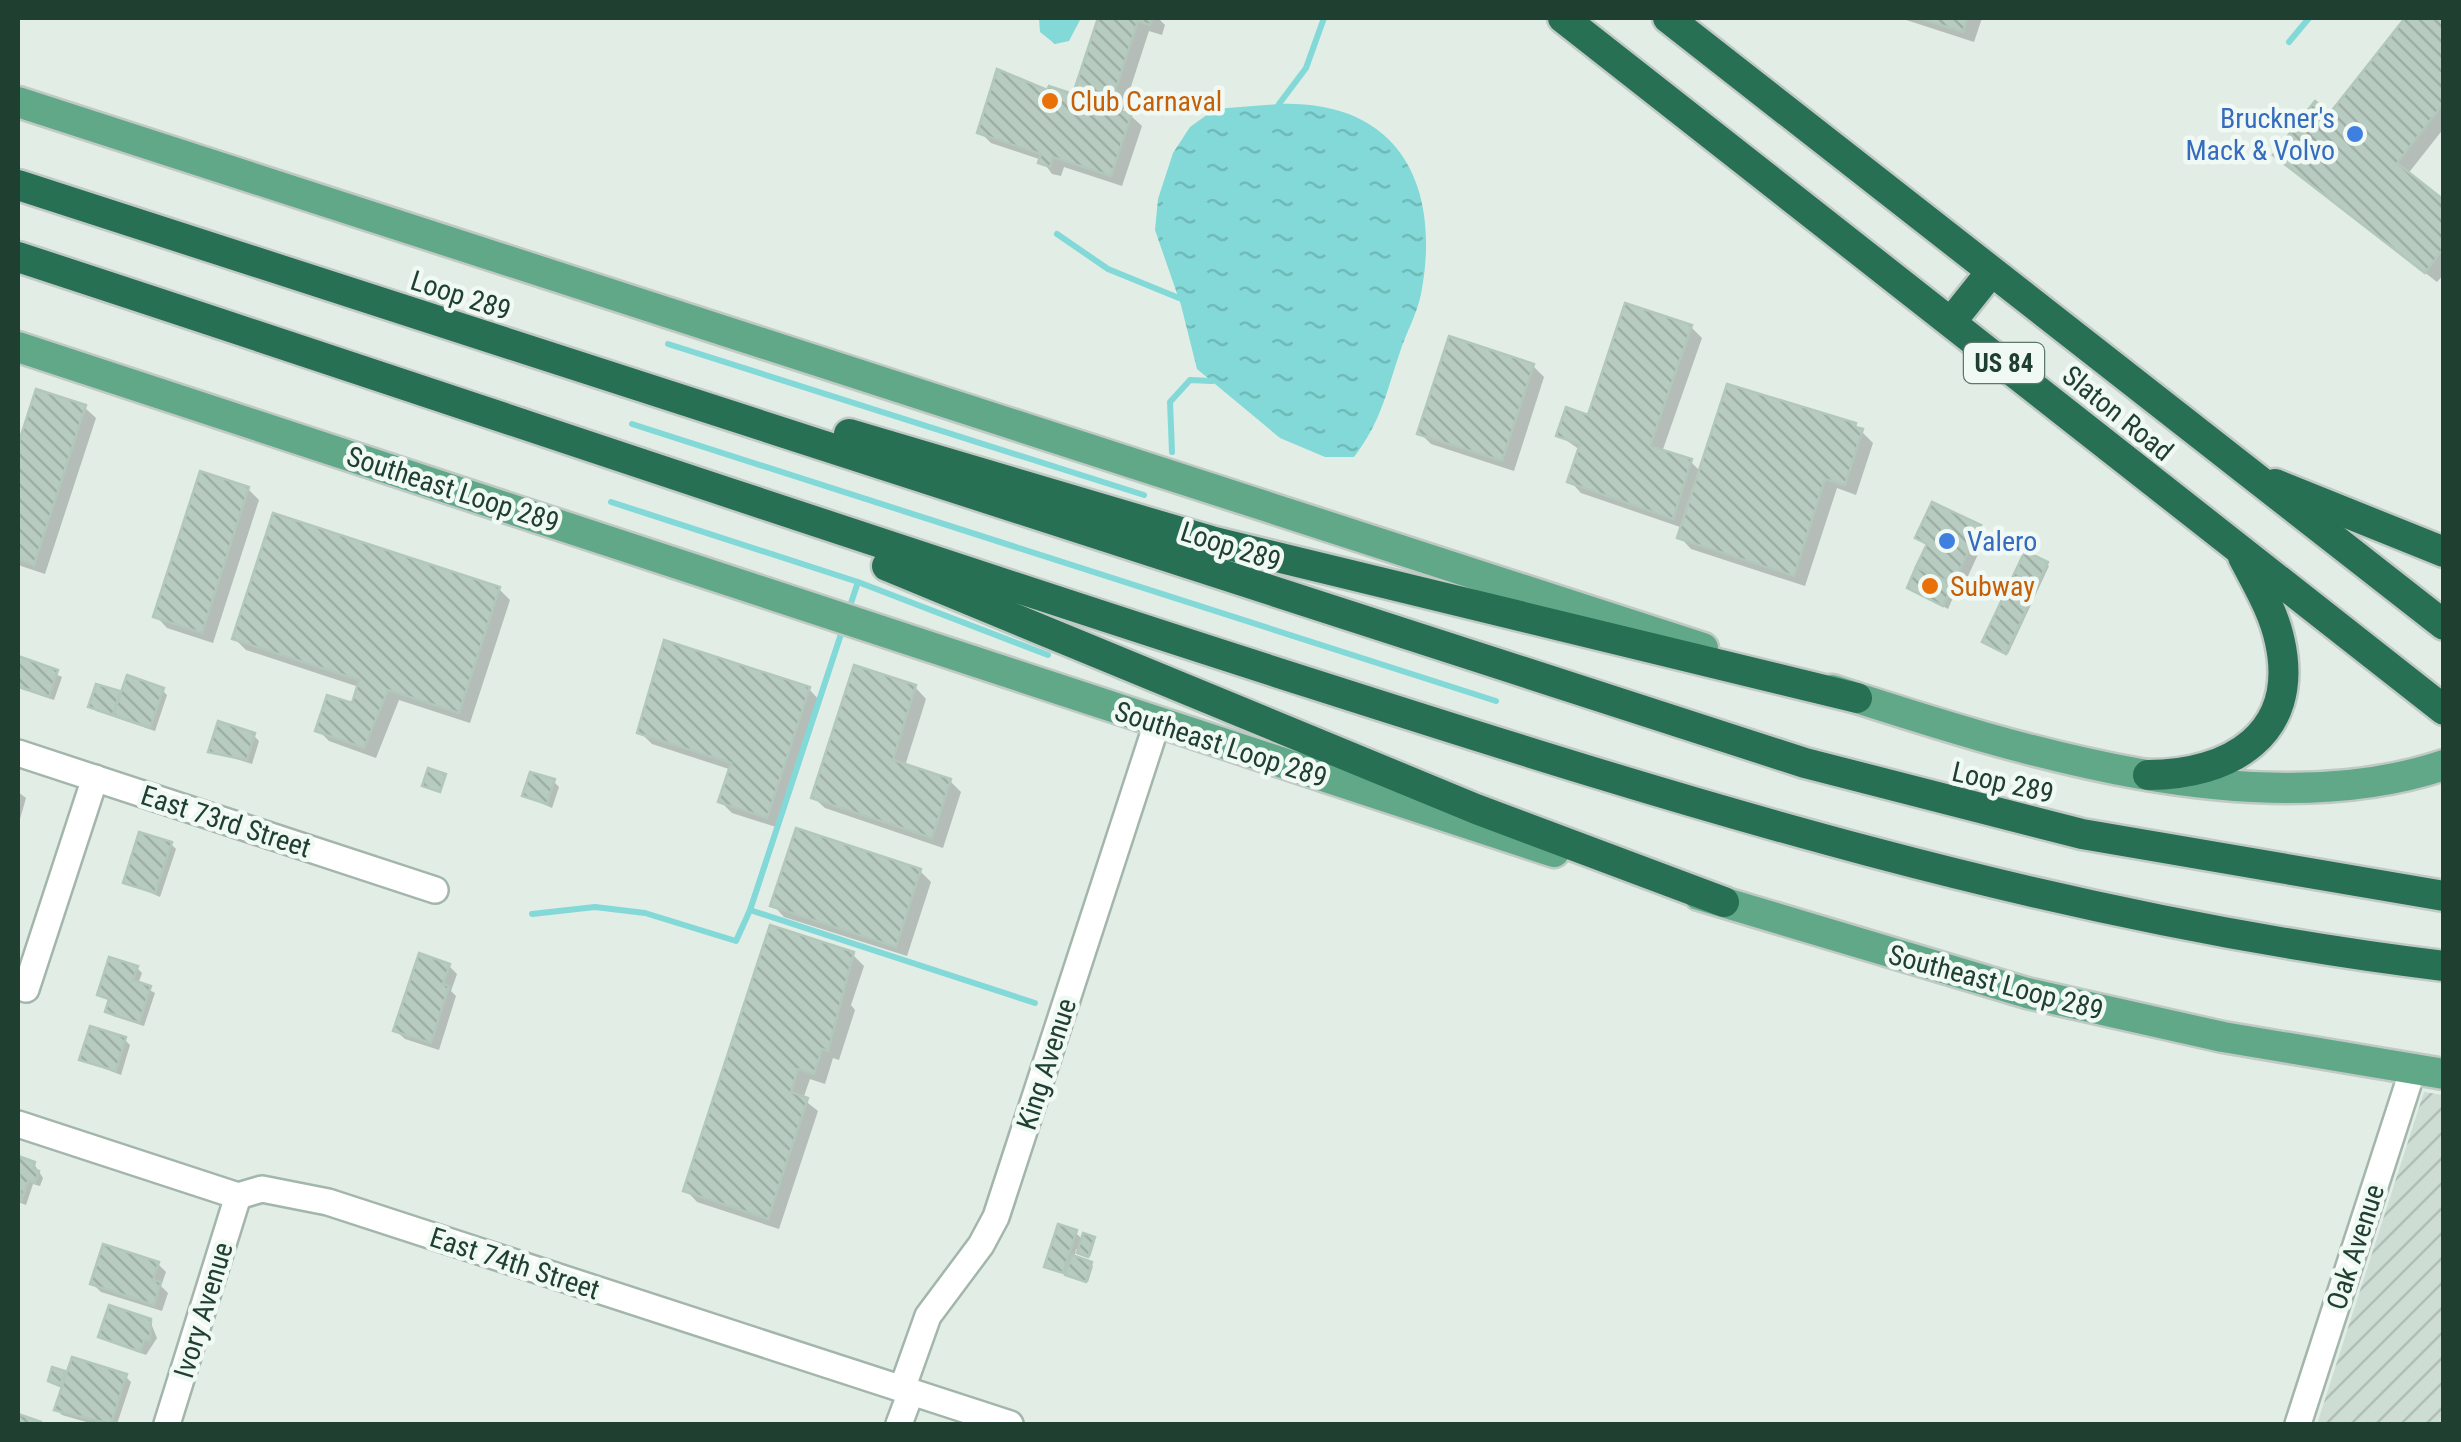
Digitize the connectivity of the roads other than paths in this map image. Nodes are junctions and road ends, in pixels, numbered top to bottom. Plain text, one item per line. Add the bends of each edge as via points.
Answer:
1 (1563, 18) edge
2 (1668, 18) edge
3 (18, 102) edge
4 (18, 185) edge
5 (18, 257) edge
6 (1991, 272) junction
7 (1952, 322) junction
8 (467, 331) junction
9 (18, 347) edge
10 (446, 396) junction
11 (2247, 474) junction
12 (2240, 550) junction
13 (2444, 552) edge
14 (2444, 625) edge
15 (1857, 698) junction
16 (2444, 710) edge
17 (1157, 724) junction
18 (18, 752) edge
19 (2444, 765) edge
20 (2148, 775) junction
21 (95, 778) junction
22 (435, 890) dead end
23 (2444, 896) edge
24 (1724, 902) junction
25 (2444, 966) edge
26 (26, 989) dead end
27 (2413, 1069) junction
28 (2444, 1074) edge
29 (18, 1124) edge
30 (238, 1196) junction
31 (906, 1391) junction
32 (167, 1424) edge
33 (900, 1424) edge
34 (1010, 1424) edge
35 (2298, 1424) edge

1 - 7 highway, Slaton Road / US 84
2 - 6 highway, Slaton Road / US 84
3 - 15 main road
4 - 8 highway, Loop 289
5 - 10 highway
6 - 7 highway
6 - 11 highway, Slaton Road / US 84
7 - 12 highway, Slaton Road / US 84
8 - 15 highway via 706,390 1211,542
8 - 23 highway, Loop 289 via 1806,763 2082,834
9 - 17 main road, Southeast Loop 289
10 - 24 highway via 544,449 800,532 1476,809
10 - 25 highway via 1149,632 1804,836 2094,908
11 - 13 highway
11 - 14 highway, Slaton Road / US 84
12 - 16 highway, Slaton Road / US 84
12 - 20 highway via 2280,640 2283,675 2274,715 2259,738 2226,762 2179,775
15 - 20 main road
17 - 24 main road, Southeast Loop 289
17 - 31 street, King Avenue via 996,1217 928,1316
18 - 21 street, East 73rd Street
19 - 20 main road via 2329,790 2240,789
21 - 22 street, East 73rd Street
21 - 26 street
24 - 27 main road, Southeast Loop 289 via 2027,994 2222,1037
27 - 28 main road, Southeast Loop 289
27 - 35 street, Oak Avenue
29 - 30 street, East 74th Street
30 - 31 street, East 74th Street via 262,1189 328,1202
30 - 32 street, Ivory Avenue
31 - 33 street, King Avenue
31 - 34 street, East 74th Street

